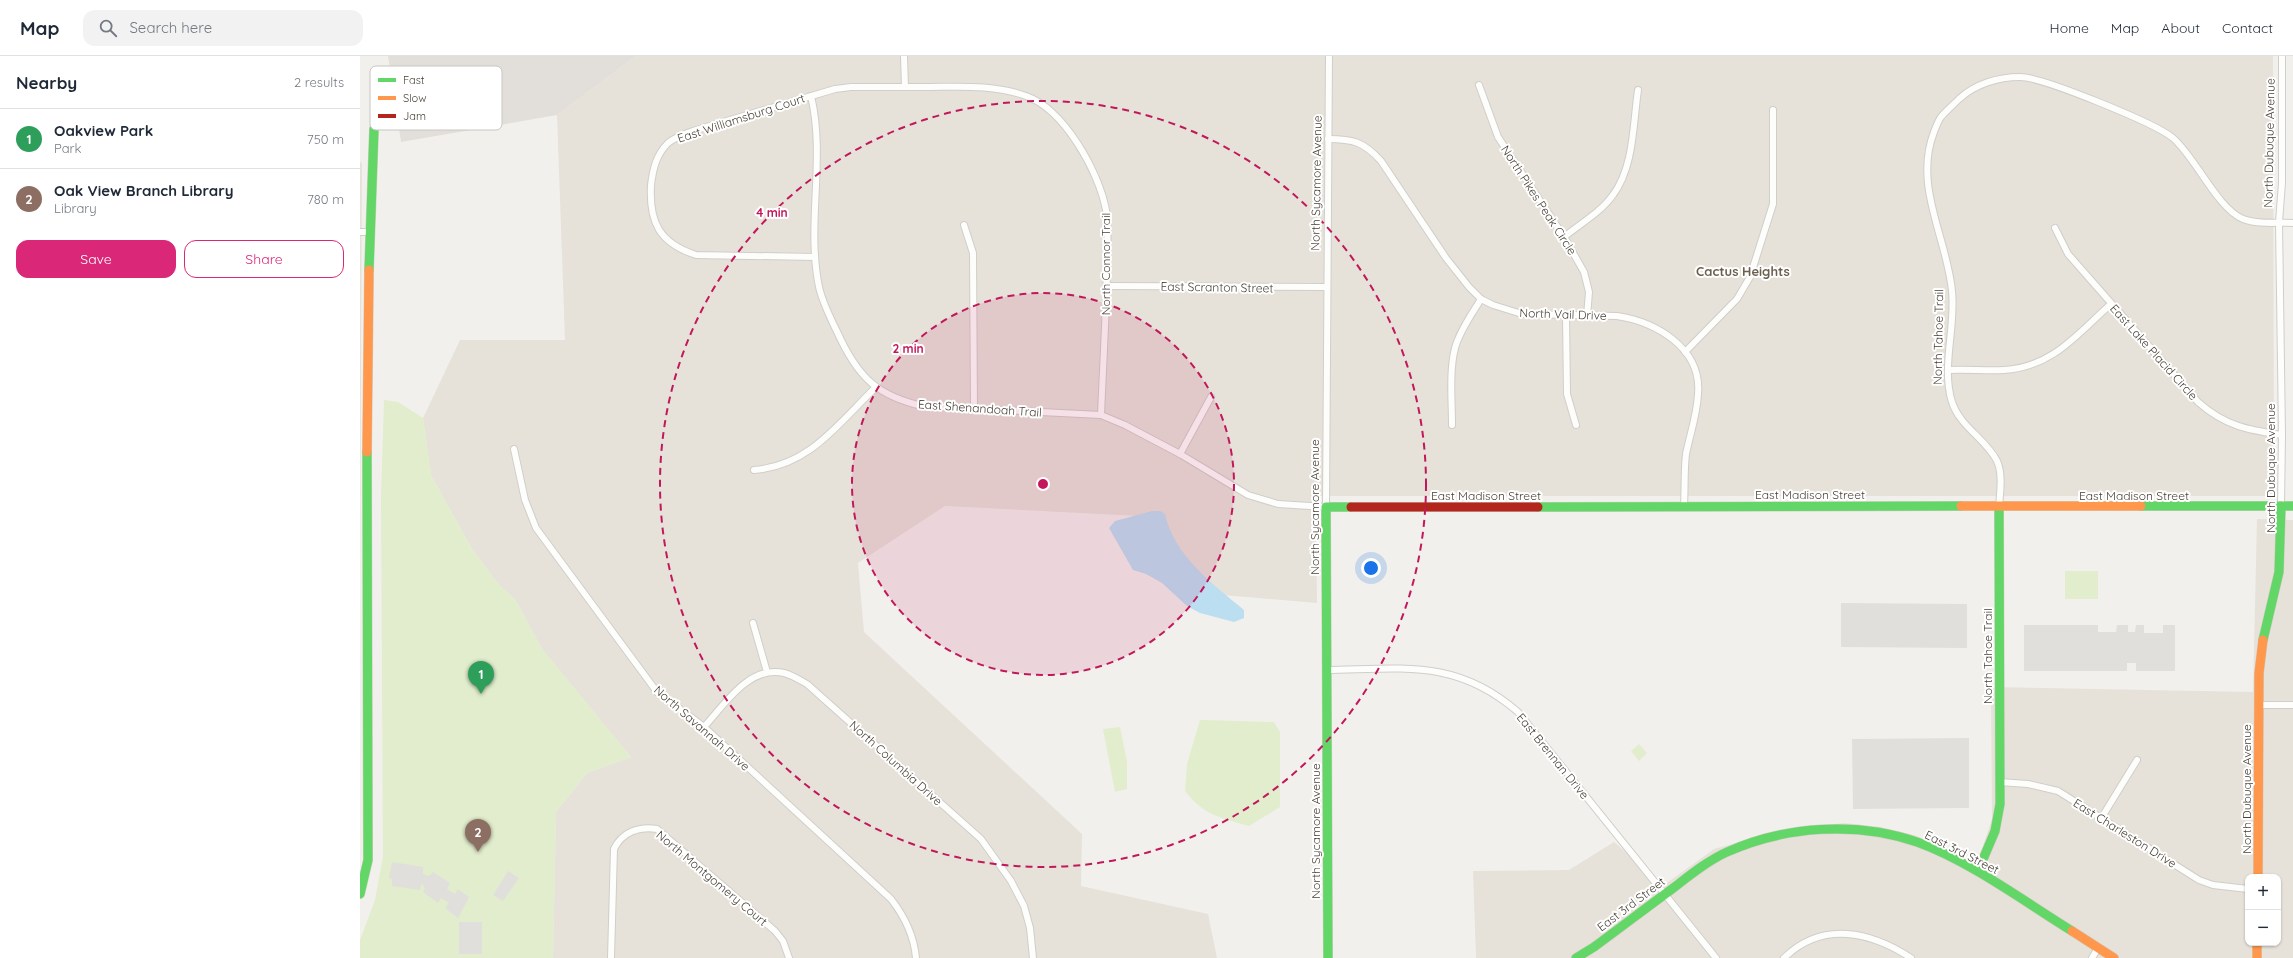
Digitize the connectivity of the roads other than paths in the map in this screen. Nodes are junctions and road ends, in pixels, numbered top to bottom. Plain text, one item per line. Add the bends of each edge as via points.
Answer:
1 (904, 56) edge
2 (1329, 56) edge
3 (2282, 56) edge
4 (1479, 85) dead end
5 (905, 87) junction
6 (1638, 90) dead end
7 (810, 96) junction
8 (1773, 110) dead end
9 (374, 130) edge
10 (1328, 139) junction
11 (2279, 222) junction
12 (2293, 223) edge
13 (964, 225) dead end
14 (2055, 228) dead end
15 (360, 232) edge
16 (370, 232) junction
17 (1564, 237) junction
18 (815, 257) junction
19 (1107, 286) junction
20 (1326, 287) junction
21 (1481, 298) junction
22 (2111, 304) junction
23 (1566, 316) junction
24 (1587, 316) junction
25 (1685, 352) junction
26 (1949, 370) junction
27 (875, 388) junction
28 (1211, 397) dead end
29 (974, 409) junction
30 (1101, 416) junction
31 (1452, 425) dead end
32 (1576, 425) dead end
33 (2282, 435) junction
34 (514, 449) dead end
35 (1180, 454) junction
36 (754, 470) dead end
37 (1684, 506) junction
38 (2281, 506) junction
39 (2293, 506) edge
40 (1326, 507) junction
41 (1999, 507) junction
42 (363, 528) edge
43 (753, 623) dead end
44 (1326, 670) junction
45 (767, 672) junction
46 (2259, 705) junction
47 (2293, 705) edge
48 (704, 727) junction
49 (2137, 760) dead end
50 (1999, 782) junction
51 (2102, 817) junction
52 (364, 831) edge
53 (1978, 871) junction
54 (2258, 874) edge
55 (2245, 889) edge
56 (360, 894) edge
57 (1665, 894) junction
58 (2257, 946) edge
59 (2098, 948) junction
60 (611, 958) edge
61 (789, 958) edge
62 (916, 958) edge
63 (1033, 958) edge
64 (1328, 958) edge
65 (1576, 958) edge
66 (1716, 958) edge
67 (1784, 958) edge
68 (1911, 958) edge
69 (2092, 958) edge
70 (2114, 958) edge
71 (2257, 958) edge

1 - 5 street
2 - 10 street, North Sycamore Avenue
3 - 11 street, North Dubuque Avenue via 2282,183
4 - 17 street, North Pikes Peak Circle via 1498,137
5 - 7 street, East Williamsburg Court via 851,87
5 - 19 street, North Connor Trail via 999,89 1026,96 1046,106 1064,123 1103,197 1107,221
6 - 17 street via 1628,164 1622,180 1602,207
7 - 18 street, East Shenandoah Trail via 815,119
7 - 18 street, East Williamsburg Court via 699,129 673,140 661,151 652,172 651,204 656,226 678,250 702,256
8 - 25 street via 1774,204 1750,277 1737,299
9 - 16 street
10 - 20 street, North Sycamore Avenue
10 - 21 street, North Vail Drive via 1358,142 1370,149 1381,161 1446,258
11 - 12 street, North Tahoe Trail
11 - 26 street, North Tahoe Trail via 2253,222 2234,213 2184,149 2160,128 2033,78 2020,77 1984,83 1960,98 1940,119 1929,153 1930,206 1952,291
11 - 33 street, North Dubuque Avenue
13 - 29 street via 973,253
14 - 22 street, East Lake Placid Circle via 2068,254
15 - 16 street
16 - 42 street
17 - 24 street, North Pikes Peak Circle via 1584,272 1589,292
18 - 27 street, East Shenandoah Trail via 820,288 830,315 853,361
19 - 20 street, East Scranton Street
19 - 30 street, North Connor Trail
20 - 40 street, North Sycamore Avenue
21 - 23 street, North Vail Drive via 1493,305 1522,314
21 - 31 street via 1455,347
22 - 26 street via 2060,351 2039,363 2005,370
22 - 33 street, East Lake Placid Circle via 2208,411 2235,426
23 - 24 street, North Vail Drive
23 - 32 street via 1567,394
24 - 25 street, North Vail Drive via 1617,316 1642,322 1668,334
25 - 37 street, North Vail Drive via 1695,374 1698,394 1686,456
26 - 41 street, North Tahoe Trail via 1949,390 1957,415 1997,461 2000,478
27 - 29 street, East Shenandoah Trail via 899,400 916,404
27 - 36 street via 800,458 771,469
28 - 35 street
29 - 30 street, East Shenandoah Trail
30 - 35 street, East Shenandoah Trail
33 - 38 street, North Dubuque Avenue
34 - 48 street, North Savannah Drive via 525,500 543,539 657,692
35 - 40 street, East Shenandoah Trail via 1248,495 1278,504
37 - 40 street, East Madison Street
37 - 41 street, East Madison Street
38 - 39 street, East Madison Street
38 - 41 street, East Madison Street
38 - 46 street, North Dubuque Avenue via 2279,572 2262,648
40 - 44 street, North Sycamore Avenue
41 - 50 street, North Tahoe Trail
42 - 52 street
43 - 45 street
44 - 57 street, East Brennan Drive via 1425,669 1448,673 1478,684 1501,697 1518,712
44 - 64 street, North Sycamore Avenue
45 - 48 street, North Columbia Drive via 750,679
45 - 63 street, North Columbia Drive via 785,673 807,684 981,839 1011,881 1024,906 1030,928
46 - 47 street
46 - 54 street, North Dubuque Avenue
48 - 62 street, North Savannah Drive via 891,899 902,913 910,930
49 - 51 street
50 - 51 street, East Charleston Drive via 2028,784 2058,791
50 - 53 street, North Tahoe Trail via 1998,824 1993,842
51 - 55 street, East Charleston Drive via 2199,880 2213,885
52 - 56 street via 368,860
53 - 57 street, East 3rd Street via 1917,842 1880,833 1819,829 1788,832 1727,852
53 - 59 street, East 3rd Street
57 - 65 street, East 3rd Street
57 - 66 street, East Brennan Drive
58 - 71 street
59 - 69 street
59 - 70 street, East 3rd Street
60 - 61 street, North Montgomery Court via 614,849 628,832 642,828 657,829 756,913 783,941
67 - 68 street via 1801,945 1822,936 1838,934 1857,934 1872,938

